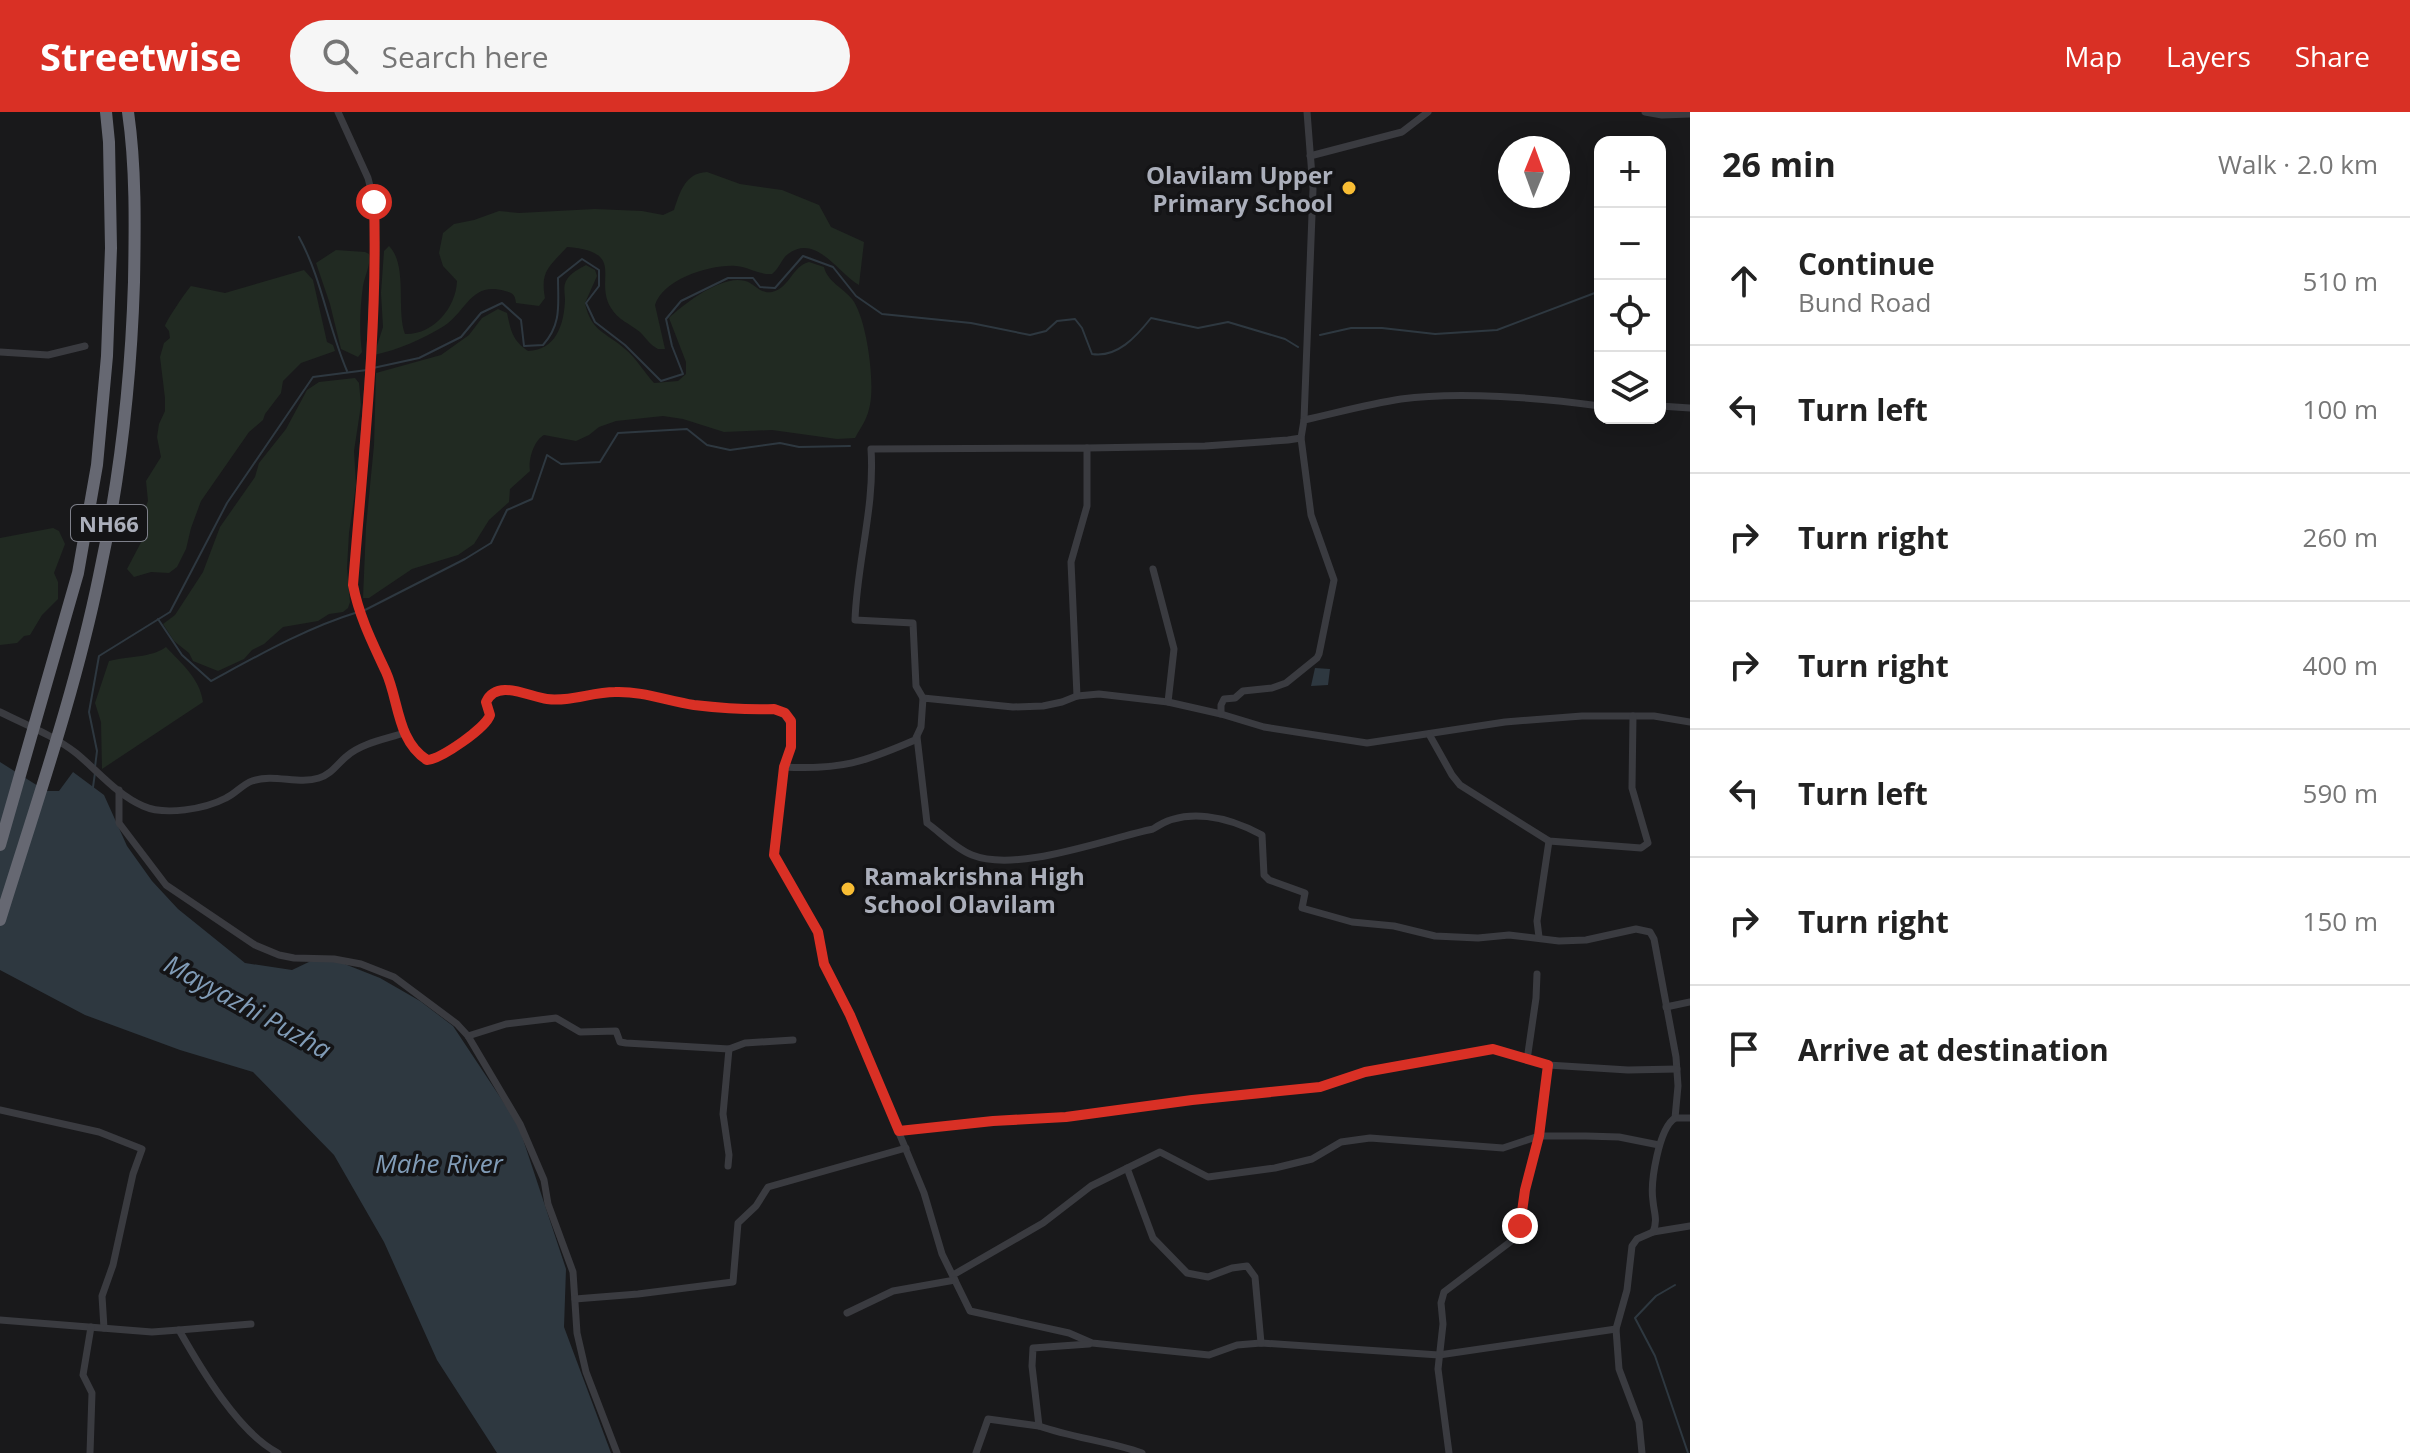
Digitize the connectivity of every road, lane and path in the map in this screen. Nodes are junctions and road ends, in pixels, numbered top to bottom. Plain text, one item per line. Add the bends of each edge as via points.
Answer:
1 (106, 112) edge
2 (128, 112) edge
3 (338, 112) edge
4 (1307, 112) edge
5 (1428, 112) edge
6 (1645, 112) edge
7 (1690, 114) edge
8 (1310, 156) junction
9 (85, 346) dead end
10 (0, 352) edge
11 (1594, 405) edge
12 (1666, 406) edge
13 (1690, 408) edge
14 (1304, 420) junction
15 (1301, 438) junction
16 (1087, 448) junction
17 (1153, 569) dead end
18 (1077, 696) junction
19 (923, 698) junction
20 (1168, 702) junction
21 (0, 712) edge
22 (1221, 714) junction
23 (1633, 716) junction
24 (1690, 722) edge
25 (404, 733) junction
26 (1429, 734) junction
27 (917, 736) junction
28 (784, 767) junction
29 (119, 790) junction
30 (1549, 841) junction
31 (0, 845) edge
32 (0, 920) edge
33 (1539, 937) junction
34 (1537, 974) dead end
35 (1690, 1002) edge
36 (1666, 1007) junction
37 (468, 1036) junction
38 (793, 1040) dead end
39 (729, 1049) junction
40 (1527, 1060) junction
41 (1548, 1065) junction
42 (1677, 1069) junction
43 (0, 1110) edge
44 (1675, 1118) junction
45 (1690, 1118) edge
46 (899, 1131) junction
47 (1539, 1136) junction
48 (1659, 1145) junction
49 (906, 1148) junction
50 (728, 1166) dead end
51 (1127, 1168) junction
52 (1690, 1226) edge
53 (1653, 1232) junction
54 (954, 1278) junction
55 (575, 1299) junction
56 (847, 1313) dead end
57 (0, 1320) edge
58 (251, 1324) dead end
59 (91, 1327) junction
60 (104, 1328) junction
61 (1616, 1329) junction
62 (179, 1330) junction
63 (1092, 1343) junction
64 (1261, 1343) junction
65 (1439, 1355) junction
66 (1039, 1426) junction
67 (90, 1453) edge
68 (278, 1453) edge
69 (617, 1453) edge
70 (976, 1453) edge
71 (1142, 1453) edge
72 (1449, 1453) edge
73 (1642, 1453) edge

1 - 31 highway, NH66 via 111,248 97,465 78,573
2 - 32 highway, NH66 via 135,245 131,357 118,467 99,577 73,678
3 - 25 street via 374,202 369,369 353,585 358,612 386,671
4 - 8 street
5 - 8 street via 1402,132
6 - 7 street
8 - 14 street
9 - 10 street via 48,355
11 - 14 street via 1433,397
12 - 13 street
14 - 15 street
15 - 16 street
15 - 22 street via 1311,515 1334,580 1319,654 1286,683 1224,699
16 - 18 street via 1087,506 1071,562
16 - 19 street via 871,449 873,482 855,620 913,623 916,686
17 - 20 street via 1174,649
18 - 19 street via 1013,707
18 - 20 street
19 - 27 street
20 - 22 street
21 - 29 street via 48,735
22 - 26 street via 1264,727 1367,743
23 - 24 street
23 - 26 street via 1519,721
23 - 30 street via 1632,788 1648,843 1641,848
25 - 28 street via 422,757 434,760 485,725 490,715 486,702 497,691 548,699 649,694 693,705 785,713 791,721 791,747
25 - 29 street via 365,746 324,777 251,781 211,804 155,809
26 - 30 street via 1460,785
27 - 28 street via 857,763
27 - 33 street via 927,823 968,854 985,860 1033,858 1153,829 1167,819 1205,817 1262,835 1264,875 1305,893 1302,908 1435,936
28 - 46 street via 774,855 818,932 824,964
29 - 37 street via 119,823 166,885 255,945 279,955 361,964 394,977
30 - 33 street
33 - 36 street via 1586,940 1636,929 1650,932
34 - 40 street
35 - 36 street
36 - 42 street
37 - 39 street via 506,1024 556,1018 580,1032 612,1029 620,1042
37 - 55 street via 532,1150 573,1272
38 - 39 street
39 - 50 street via 723,1114
40 - 41 street
40 - 46 street via 1493,1049 1365,1072 1320,1087
41 - 42 street
41 - 47 street
42 - 44 street
43 - 60 street via 99,1132 142,1149 102,1296
44 - 45 street
44 - 48 street
46 - 49 street
47 - 48 street via 1619,1137
47 - 51 street via 1503,1148 1370,1138 1341,1142 1300,1162 1208,1177 1160,1152
47 - 65 street via 1518,1236 1444,1292
48 - 53 street
49 - 54 street
49 - 55 street via 768,1187 738,1223 733,1282
51 - 54 street via 1091,1186
51 - 64 street via 1153,1238 1187,1273 1208,1277 1247,1266 1255,1277
52 - 53 street
53 - 61 street via 1632,1246
54 - 56 street via 893,1291
54 - 63 street via 970,1311
55 - 69 street via 586,1372
57 - 59 street
58 - 62 street
59 - 60 street
59 - 67 street via 83,1375 92,1393
60 - 62 street
61 - 65 street
61 - 73 street via 1619,1369 1639,1422
62 - 68 street via 205,1376 263,1445
63 - 64 street via 1209,1355
63 - 66 street via 1033,1348
64 - 65 street
65 - 72 street
66 - 70 street via 988,1419
66 - 71 street

